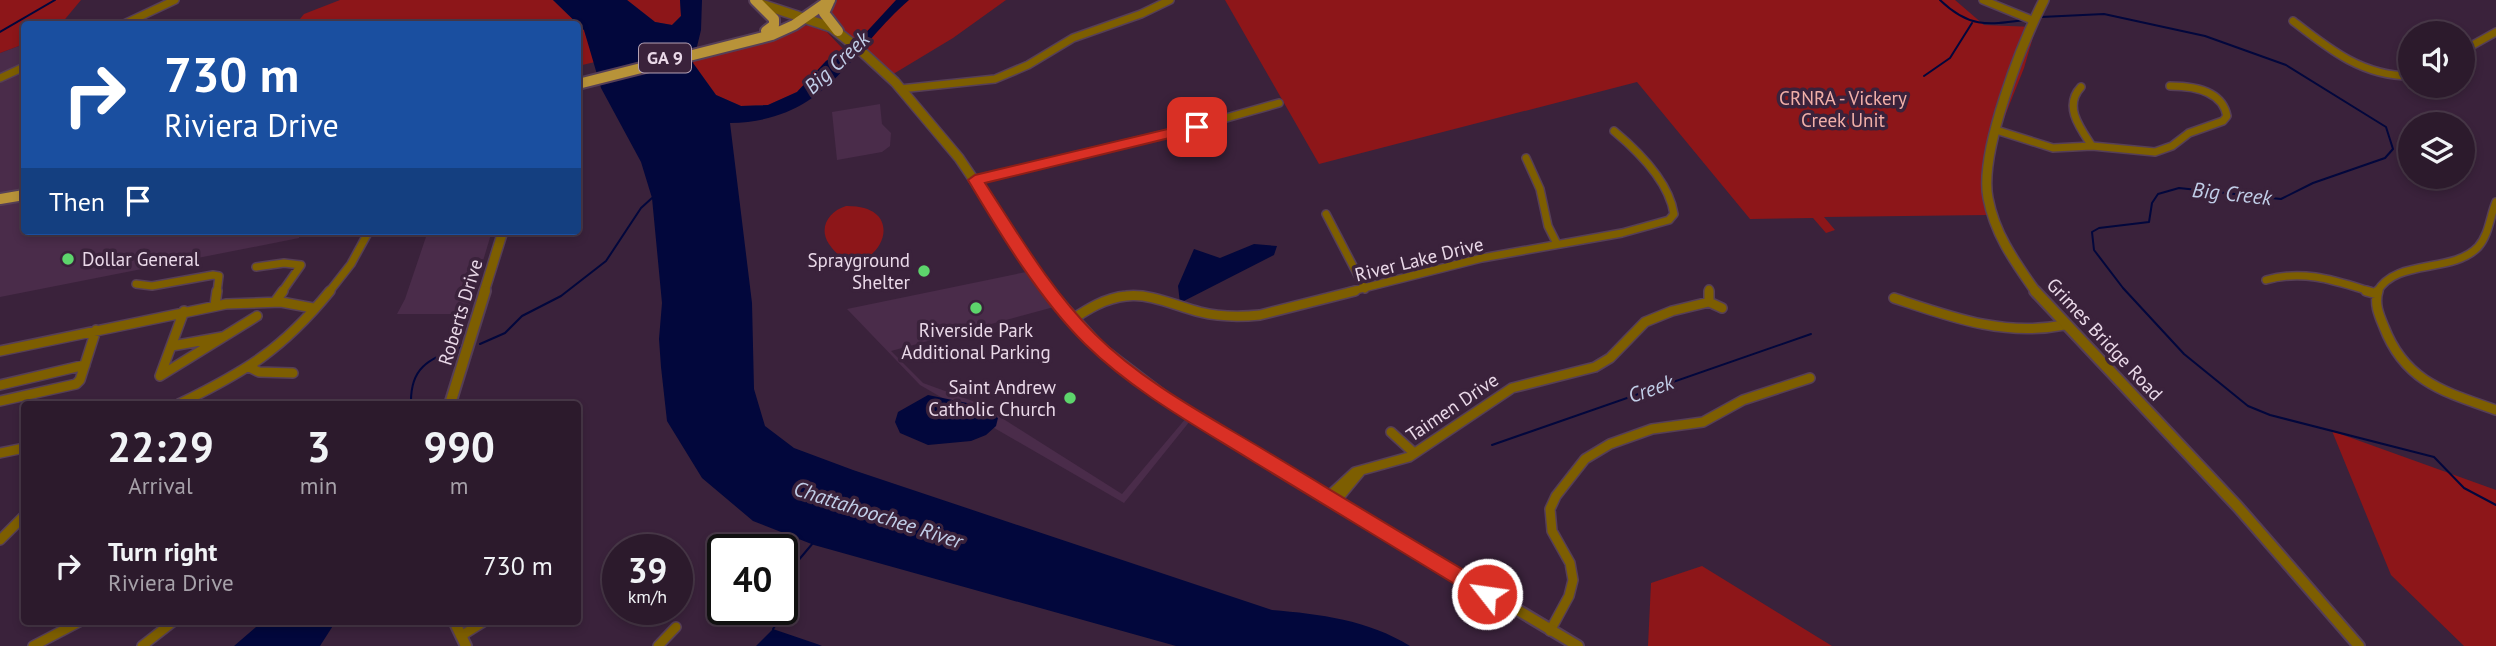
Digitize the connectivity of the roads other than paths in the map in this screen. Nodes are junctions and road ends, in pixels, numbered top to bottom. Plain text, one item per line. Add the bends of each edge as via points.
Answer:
1 (175, 0) edge
2 (755, 0) edge
3 (830, 0) edge
4 (1170, 0) edge
5 (1983, 0) edge
6 (2042, 3) edge
7 (802, 19) junction
8 (2032, 20) junction
9 (130, 21) edge
10 (2293, 21) dead end
11 (838, 31) junction
12 (766, 32) junction
13 (2496, 32) edge
14 (747, 40) junction
15 (2475, 44) edge
16 (21, 68) edge
17 (2398, 75) edge
18 (0, 78) edge
19 (581, 80) edge
20 (2170, 86) dead end
21 (2081, 87) dead end
22 (900, 89) junction
23 (1279, 103) dead end
24 (2227, 110) junction
25 (2240, 111) dead end
26 (1996, 130) junction
27 (1614, 131) dead end
28 (2092, 146) junction
29 (1526, 158) dead end
30 (975, 180) junction
31 (21, 188) edge
32 (0, 192) edge
33 (21, 196) edge
34 (0, 199) edge
35 (2496, 202) edge
36 (1326, 214) dead end
37 (367, 235) edge
38 (502, 235) edge
39 (1557, 244) junction
40 (256, 267) dead end
41 (2266, 280) dead end
42 (136, 284) dead end
43 (1365, 289) junction
44 (1709, 289) dead end
45 (2376, 294) junction
46 (1894, 298) dead end
47 (275, 302) junction
48 (1709, 302) junction
49 (215, 305) junction
50 (313, 308) junction
51 (1722, 308) dead end
52 (184, 311) junction
53 (257, 316) dead end
54 (1071, 320) junction
55 (2064, 325) junction
56 (96, 330) junction
57 (229, 336) junction
58 (172, 346) junction
59 (0, 351) edge
60 (85, 365) junction
61 (248, 367) junction
62 (293, 373) dead end
63 (1810, 377) dead end
64 (0, 385) edge
65 (0, 401) edge
66 (186, 401) edge
67 (451, 401) edge
68 (2496, 410) edge
69 (1391, 432) dead end
70 (21, 449) edge
71 (0, 453) edge
72 (1414, 453) junction
73 (1332, 498) junction
74 (21, 519) edge
75 (0, 540) edge
76 (73, 625) edge
77 (169, 625) edge
78 (456, 625) edge
79 (481, 625) edge
80 (676, 627) dead end
81 (1550, 631) junction
82 (463, 641) edge
83 (33, 646) edge
84 (142, 646) edge
85 (658, 646) edge
86 (1578, 646) edge
87 (2358, 646) edge

1 - 9 street
2 - 7 street
2 - 12 main road via 774,19
3 - 7 main road, GA 9
3 - 11 main road via 824,13
4 - 22 street via 1073,38 1003,76
5 - 8 street
6 - 8 street, Grimes Bridge Road
7 - 11 street
7 - 12 main road, GA 9
7 - 14 main road, GA 9 via 782,31
8 - 26 street, Grimes Bridge Road
10 - 17 street via 2338,56
11 - 22 street
12 - 14 main road, GA 9
13 - 15 street
14 - 19 main road, GA 9
16 - 18 street
20 - 24 street via 2206,92
21 - 28 street via 2074,94 2072,108
22 - 30 street
23 - 30 street
24 - 25 street
24 - 28 street via 2223,121 2189,133 2163,150
26 - 28 street via 2053,148
26 - 55 street, Grimes Bridge Road via 1985,173 1993,219 2019,272
27 - 39 street, River Lake Drive via 1629,143 1672,199 1674,214 1660,224
29 - 39 street
30 - 54 street
31 - 32 main road
33 - 34 main road
35 - 45 street via 2485,237 2472,253 2450,264 2392,278
36 - 43 street
37 - 50 street via 350,265
38 - 67 street, Roberts Drive
39 - 43 street, River Lake Drive
40 - 47 street via 301,265
41 - 45 street via 2305,273
42 - 49 street via 152,286 219,276
43 - 54 street, River Lake Drive via 1242,317 1203,313 1152,296 1127,296 1102,302
44 - 48 street
45 - 68 street via 2389,344 2410,371 2441,390
46 - 55 street via 2002,330 2036,331
47 - 49 street
47 - 50 street
48 - 51 street
48 - 72 street, Taimen Drive via 1646,322 1615,355 1591,369 1516,386
49 - 52 street
50 - 61 street via 283,341
52 - 56 street
52 - 58 street
53 - 57 street
54 - 73 street via 1151,388
55 - 87 street, Grimes Bridge Road via 2238,507
56 - 59 street
56 - 60 street
57 - 58 street
57 - 58 street via 160,376
60 - 64 street
60 - 65 street via 80,380 71,386
61 - 62 street via 259,372
61 - 66 street
63 - 81 street via 1743,400 1703,422 1652,429 1585,459 1550,509 1552,531 1570,563 1573,580
69 - 72 street
70 - 71 street
72 - 73 street, Taimen Drive via 1360,472
73 - 81 street
74 - 75 street
76 - 83 street
77 - 84 street
78 - 82 street
79 - 82 street
80 - 85 street
81 - 86 street

